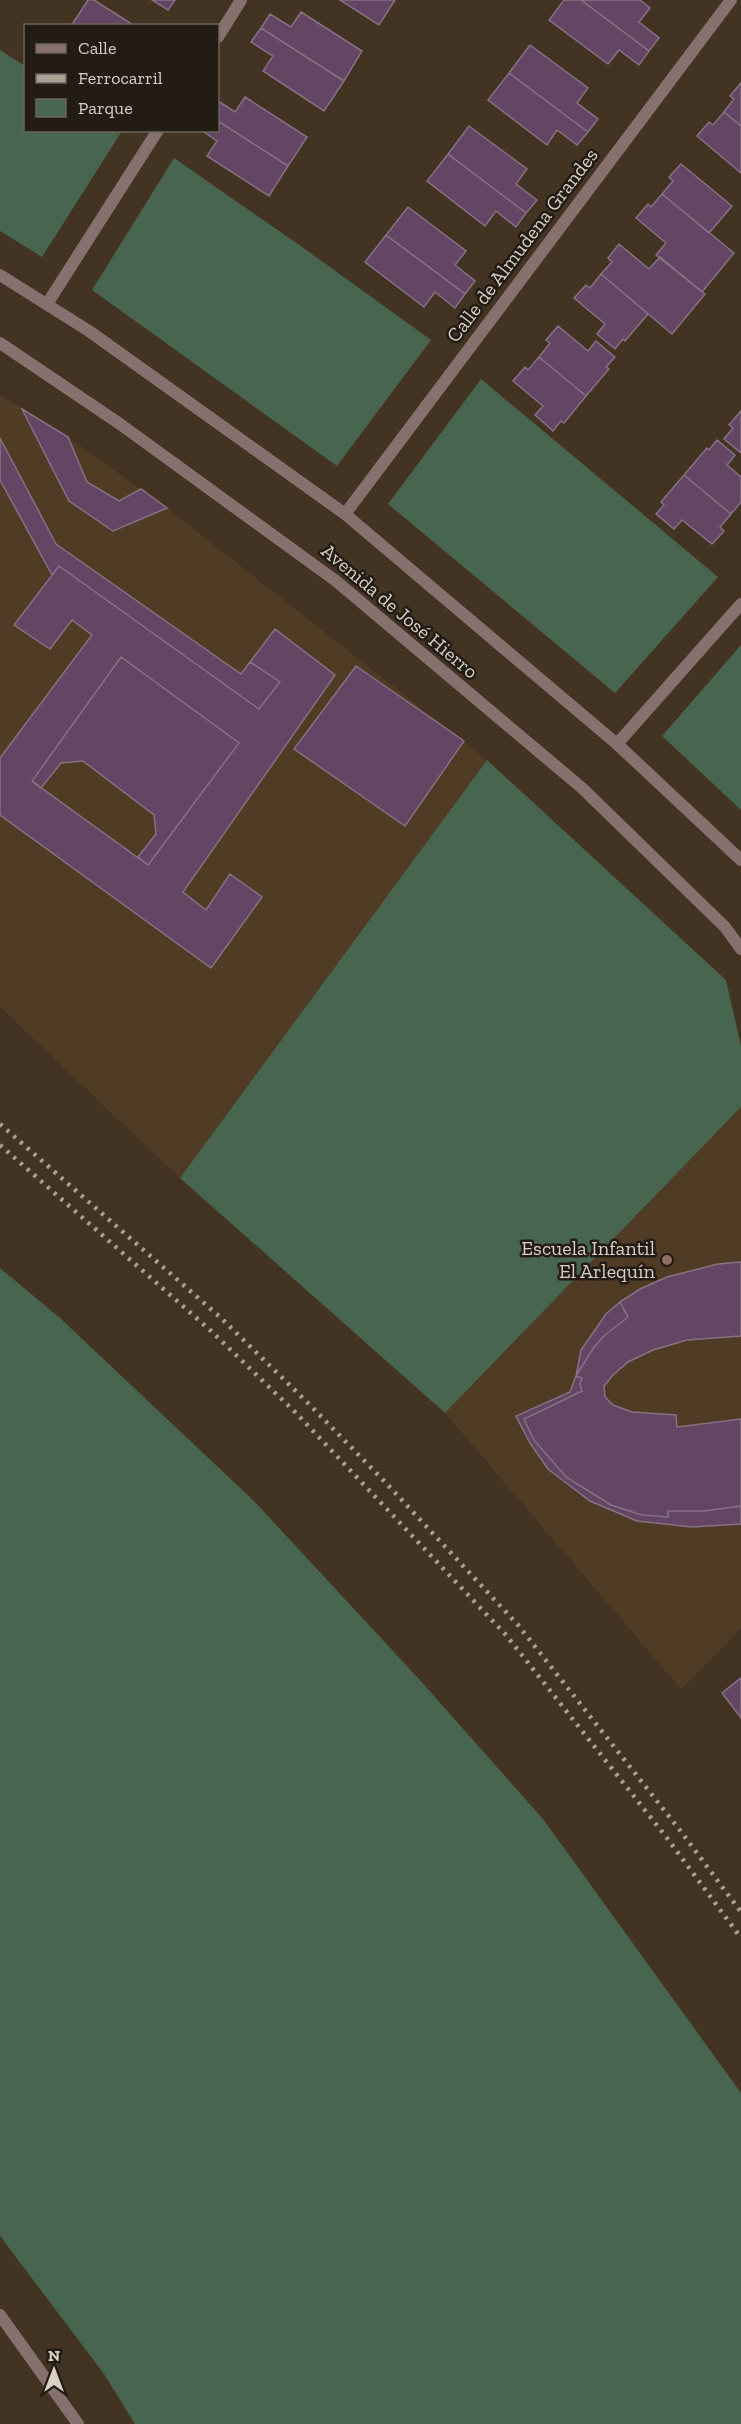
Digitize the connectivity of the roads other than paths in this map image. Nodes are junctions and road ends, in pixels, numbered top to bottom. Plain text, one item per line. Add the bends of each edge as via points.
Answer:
1 (242, 0) edge
2 (731, 0) edge
3 (219, 35) edge
4 (157, 132) edge
5 (0, 274) edge
6 (47, 304) junction
7 (0, 343) edge
8 (345, 514) junction
9 (741, 604) edge
10 (617, 744) junction
11 (741, 860) edge
12 (741, 948) edge
13 (0, 2314) edge
14 (78, 2424) edge

1 - 3 street
2 - 8 street, Calle de Almudena Grandes
4 - 6 street
5 - 6 street, Avenida de José Hierro
6 - 8 street, Avenida de José Hierro
7 - 12 street, Avenida de José Hierro via 120,424 336,581 582,788 725,927
8 - 10 street, Avenida de José Hierro
9 - 10 street
10 - 11 street, Avenida de José Hierro
13 - 14 street

